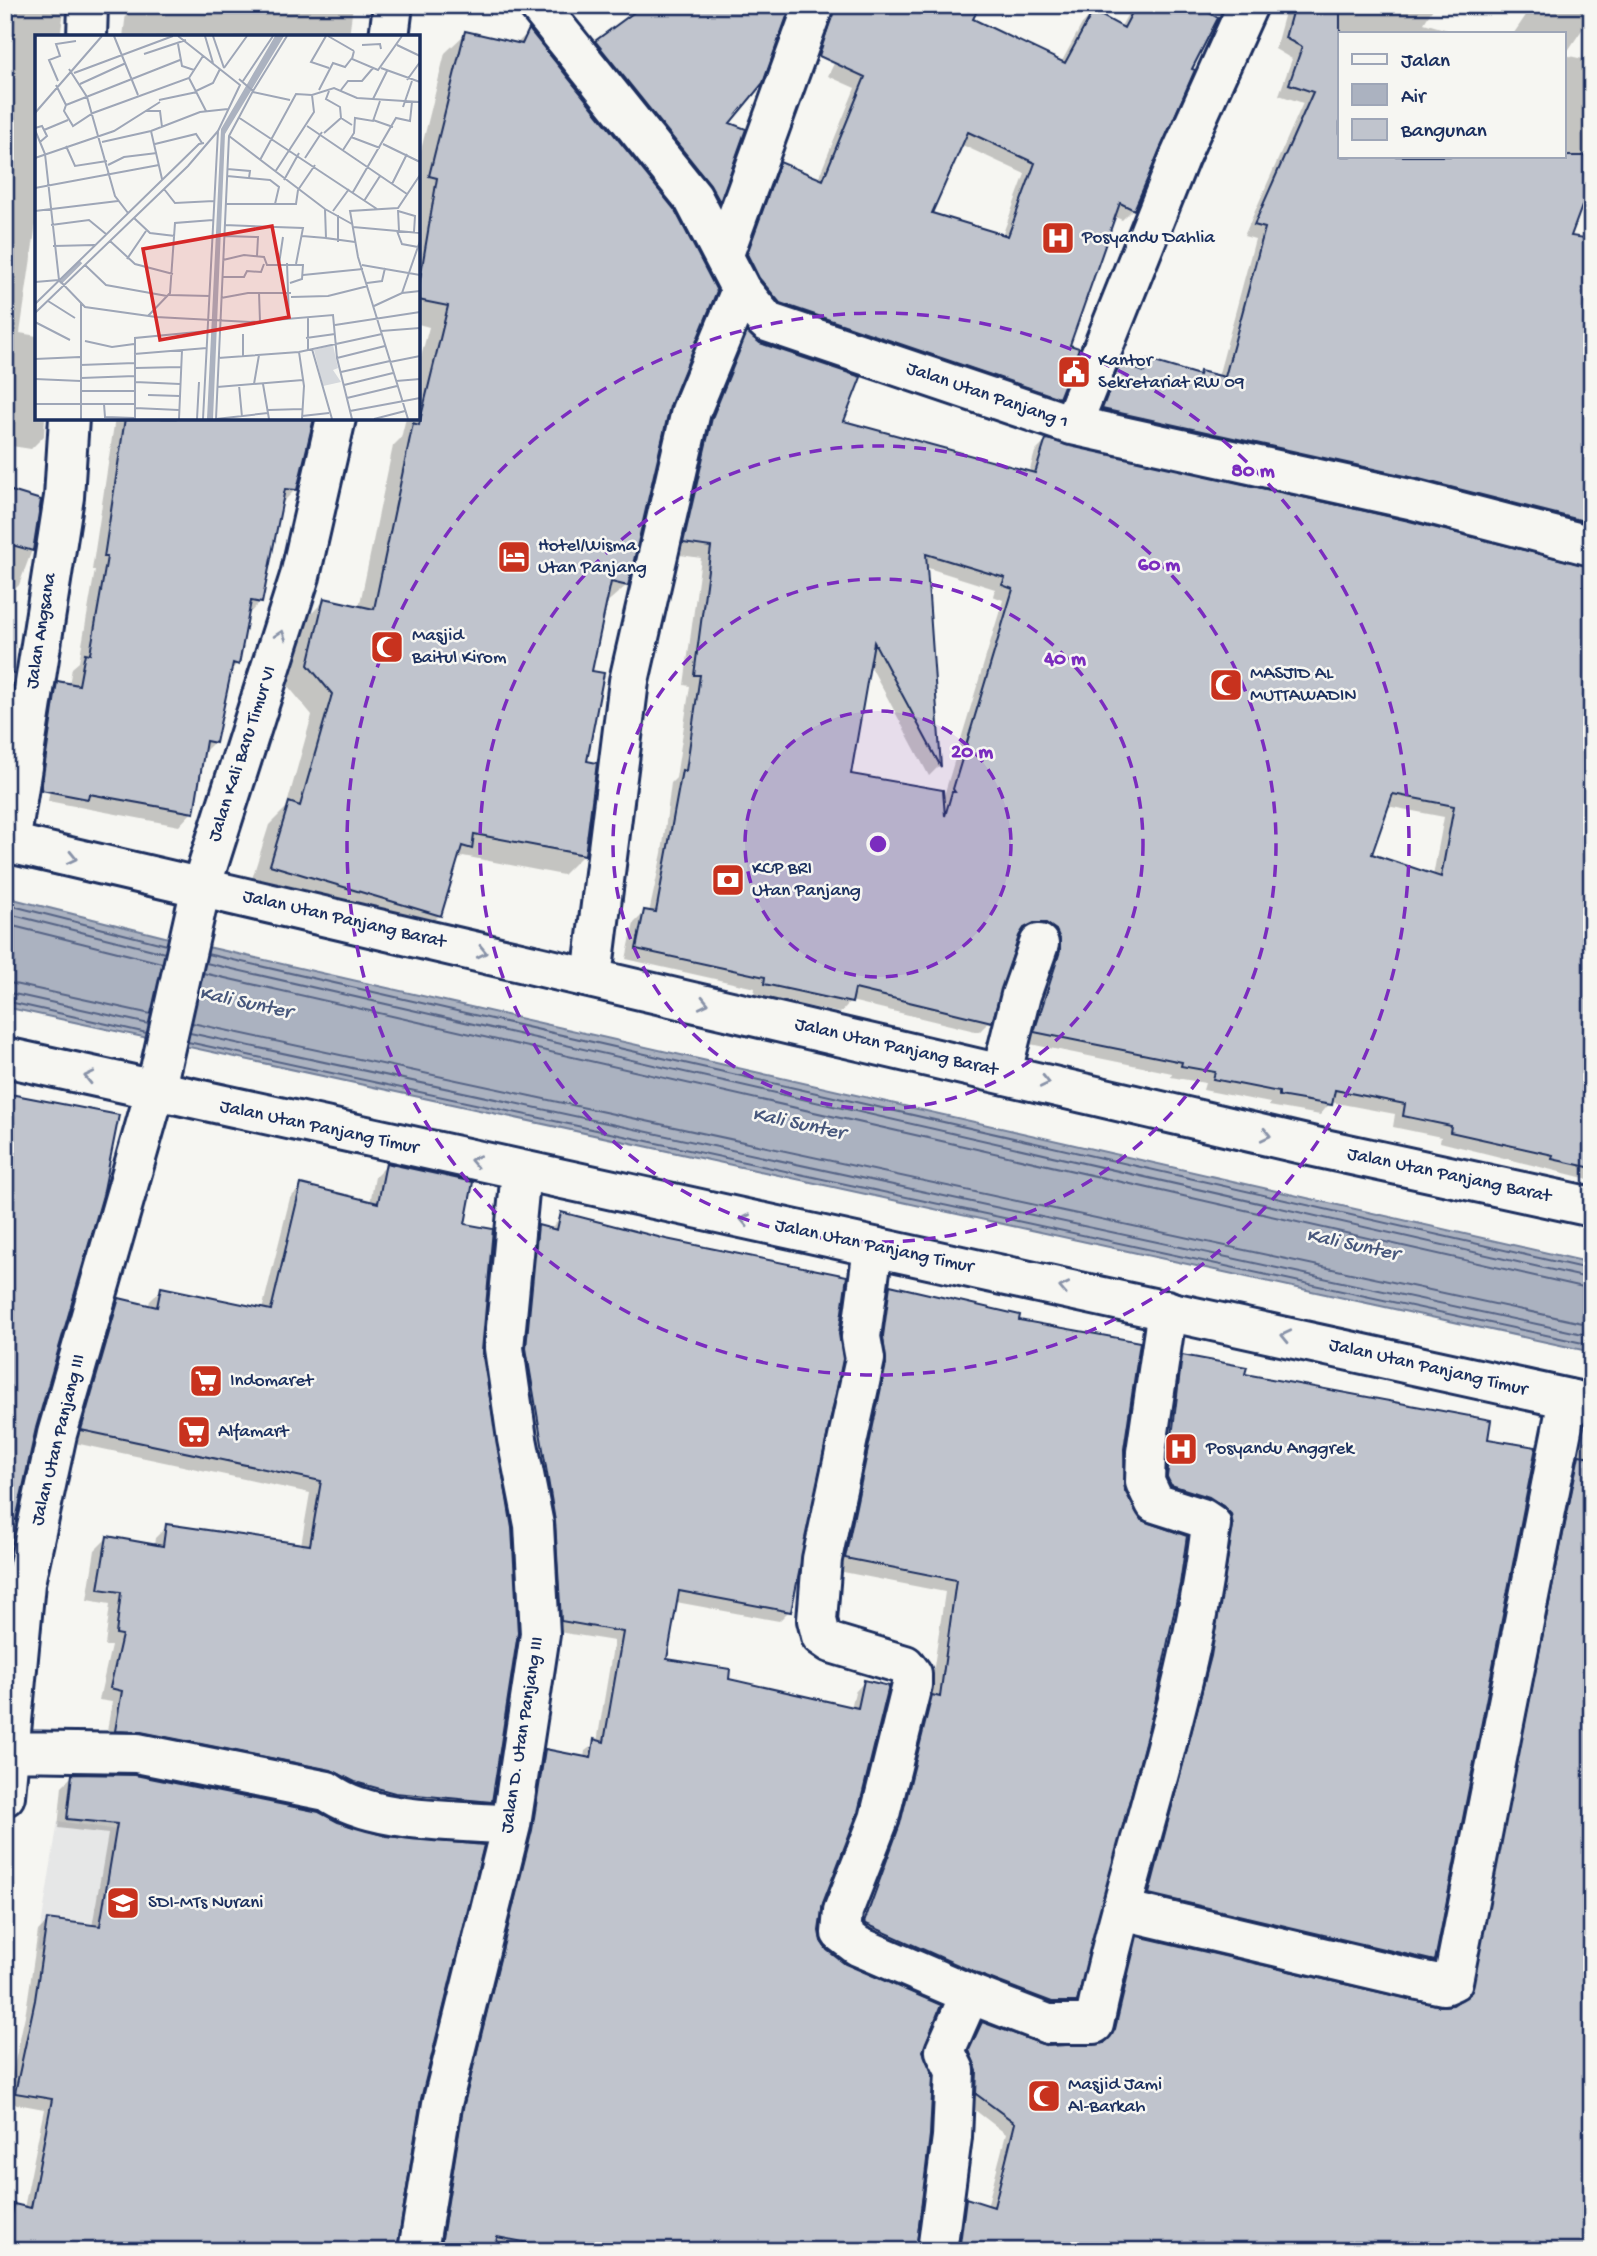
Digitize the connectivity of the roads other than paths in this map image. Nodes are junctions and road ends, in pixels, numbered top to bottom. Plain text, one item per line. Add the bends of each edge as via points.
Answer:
1 (88, 5) edge
2 (538, 5) edge
3 (814, 5) edge
4 (1248, 5) edge
5 (87, 35) edge
6 (724, 254) junction
7 (741, 290) junction
8 (69, 420) edge
9 (336, 420) edge
10 (1072, 425) junction
11 (1592, 546) edge
12 (8, 843) edge
13 (198, 899) junction
14 (1039, 944) dead end
15 (592, 977) junction
16 (5, 1057) edge
17 (1002, 1072) junction
18 (158, 1079) junction
19 (521, 1171) junction
20 (1592, 1208) edge
21 (873, 1248) junction
22 (1167, 1310) junction
23 (1580, 1402) edge
24 (11, 1751) junction
25 (5, 1796) edge
26 (511, 1825) junction
27 (1122, 1910) junction
28 (970, 1994) junction
29 (418, 2251) edge
30 (937, 2251) edge

1 - 5 street
2 - 6 street, Jalan Utan Panjang 1 via 693,198
3 - 6 street
4 - 10 street via 1179,158
6 - 7 street, Jalan Utan Panjang 1
7 - 10 street, Jalan Utan Panjang 1 via 767,322
7 - 15 street via 691,411 629,681
8 - 12 street, Jalan Angsana via 64,497
13 -> 9 street, Jalan Kali Baru Timur VI via 300,576
10 - 11 street, Jalan Utan Panjang 1 via 1414,500
12 -> 13 street, Jalan Utan Panjang Barat
13 -> 15 street, Jalan Utan Panjang Barat
13 - 18 street, Jalan Kali Baru Timur VI
14 - 17 street
15 -> 17 street, Jalan Utan Panjang Barat
18 -> 16 street, Jalan Utan Panjang Timur
17 -> 20 street, Jalan Utan Panjang Barat
19 -> 18 street, Jalan Utan Panjang Timur
18 - 24 street, Jalan Utan Panjang III via 57,1434 25,1583
21 -> 19 street, Jalan Utan Panjang Timur
19 - 26 street, Jalan D. Utan Panjang III via 504,1348 534,1525 540,1634
22 -> 21 street, Jalan Utan Panjang Timur
21 - 28 street via 861,1337 864,1359 822,1559 817,1620 821,1636 831,1643 905,1665 912,1674 912,1685 879,1819 839,1929 858,1946
23 -> 22 street, Jalan Utan Panjang Timur
22 - 27 street via 1145,1482 1155,1503 1211,1524 1203,1594
23 - 27 street via 1453,1981 1444,1986
24 - 25 street, Jalan Utan Panjang III
24 - 26 street via 137,1754 327,1791 347,1804 380,1813
26 - 29 street, Jalan D. Utan Panjang III via 442,2104
27 - 28 street via 1094,2024 1048,2024
28 - 30 street via 945,2051 955,2071 953,2124

